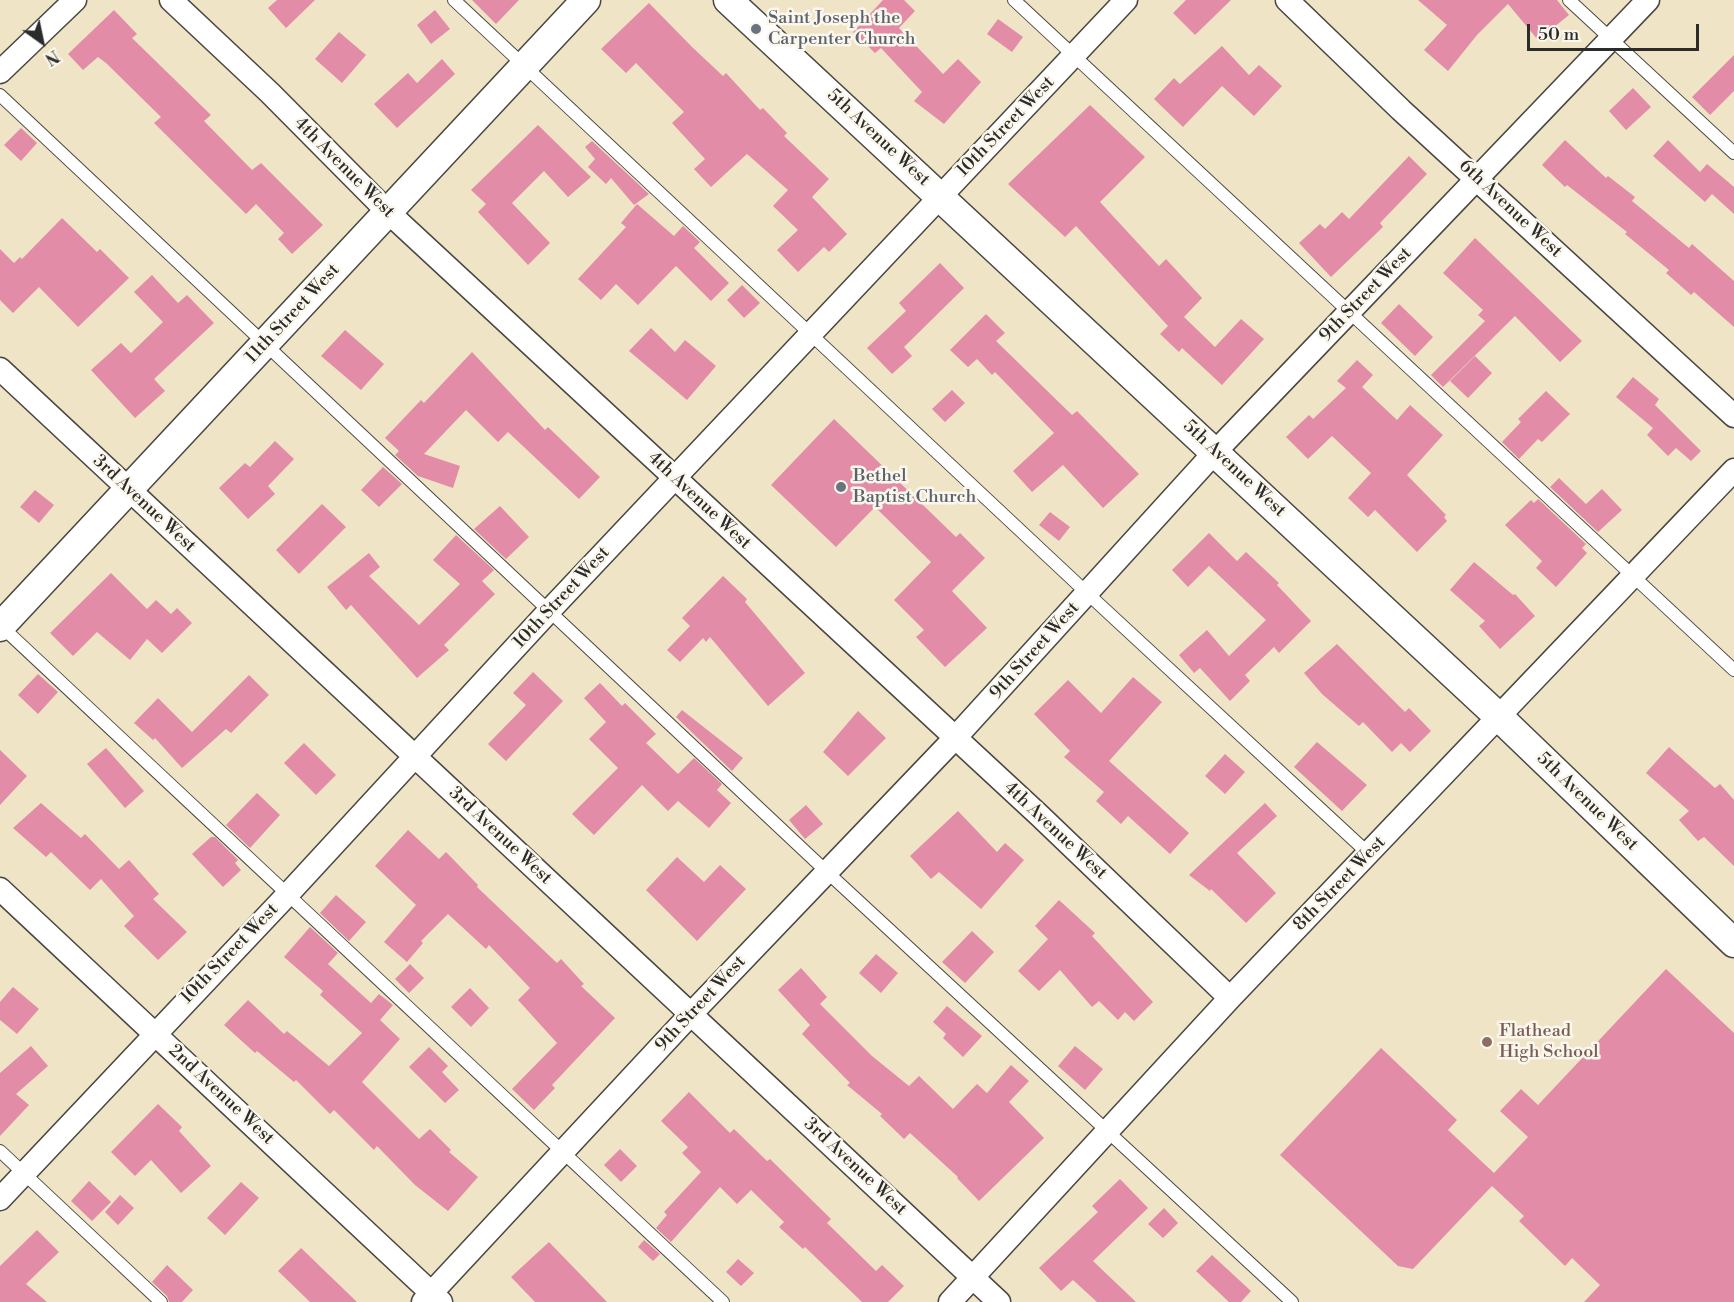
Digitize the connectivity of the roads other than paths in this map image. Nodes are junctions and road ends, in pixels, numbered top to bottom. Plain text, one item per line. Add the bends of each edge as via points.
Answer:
1 (75, 0) edge
2 (171, 0) edge
3 (454, 0) edge
4 (586, 0) edge
5 (728, 0) edge
6 (1014, 0) edge
7 (1126, 0) edge
8 (1287, 0) edge
9 (1569, 0) edge
10 (1648, 0) edge
11 (1611, 39) junction
12 (1074, 56) junction
13 (526, 65) junction
14 (0, 72) edge
15 (0, 95) edge
16 (1734, 153) edge
17 (1478, 178) junction
18 (940, 195) junction
19 (388, 212) junction
20 (1349, 314) junction
21 (810, 334) junction
22 (265, 344) junction
23 (0, 369) edge
24 (1734, 416) edge
25 (1215, 452) junction
26 (1734, 470) edge
27 (676, 479) junction
28 (129, 489) junction
29 (1632, 576) junction
30 (1087, 593) junction
31 (549, 611) junction
32 (0, 626) edge
33 (1734, 670) edge
34 (1500, 718) junction
35 (956, 738) junction
36 (415, 757) junction
37 (1369, 854) junction
38 (827, 872) junction
39 (0, 889) edge
40 (289, 893) junction
41 (1734, 943) edge
42 (1230, 998) junction
43 (691, 1014) junction
44 (154, 1033) junction
45 (1109, 1132) junction
46 (0, 1151) edge
47 (562, 1152) junction
48 (24, 1173) junction
49 (0, 1199) edge
50 (973, 1277) junction
51 (432, 1299) edge
52 (161, 1302) edge
53 (723, 1302) edge
54 (950, 1302) edge
55 (999, 1302) edge
56 (1292, 1302) edge

1 - 14 street
2 - 19 street, 4th Avenue West
3 - 13 lane
4 - 13 street, 11th Street West
5 - 18 street, 5th Avenue West
6 - 12 lane
7 - 12 street, 10th Street West
8 - 17 street, 6th Avenue West
9 - 11 lane
10 - 11 street, 9th Street West
11 - 16 lane
11 - 17 street, 9th Street West
12 - 18 street, 10th Street West
12 - 20 lane
13 - 19 street, 11th Street West
13 - 21 lane
15 - 22 lane
17 - 20 street, 9th Street West
17 - 24 street, 6th Avenue West
18 - 21 street, 10th Street West
18 - 25 street, 5th Avenue West
19 - 22 street, 11th Street West
19 - 27 street, 4th Avenue West
20 - 25 street, 9th Street West
20 - 29 lane
21 - 27 street, 10th Street West
21 - 30 lane
22 - 28 street, 11th Street West
22 - 31 lane
23 - 28 street, 3rd Avenue West
25 - 30 street, 9th Street West
25 - 34 street, 5th Avenue West
26 - 29 street, 8th Street West
27 - 31 street, 10th Street West
27 - 35 street, 4th Avenue West
28 - 32 street, 11th Street West
28 - 36 street, 3rd Avenue West
29 - 33 lane
29 - 34 street, 8th Street West
30 - 35 street, 9th Street West
30 - 37 lane
31 - 36 street, 10th Street West
31 - 38 lane
32 - 40 lane
34 - 37 street, 8th Street West
34 - 41 street, 5th Avenue West
35 - 38 street, 9th Street West
35 - 42 street, 4th Avenue West
36 - 40 street, 10th Street West
36 - 43 street, 3rd Avenue West
37 - 42 street, 8th Street West
38 - 43 street, 9th Street West
38 - 45 lane
39 - 44 street, 2nd Avenue West
40 - 44 street, 10th Street West
40 - 47 lane
42 - 45 street, 8th Street West
43 - 47 street, 9th Street West
43 - 50 street, 3rd Avenue West
44 - 48 street, 10th Street West
44 - 51 street, 2nd Avenue West
45 - 50 street, 8th Street West
45 - 56 lane
46 - 48 lane
47 - 51 street, 9th Street West
47 - 53 lane
48 - 49 street, 10th Street West
48 - 52 lane
50 - 54 street, 8th Street West
50 - 55 street, 3rd Avenue West

